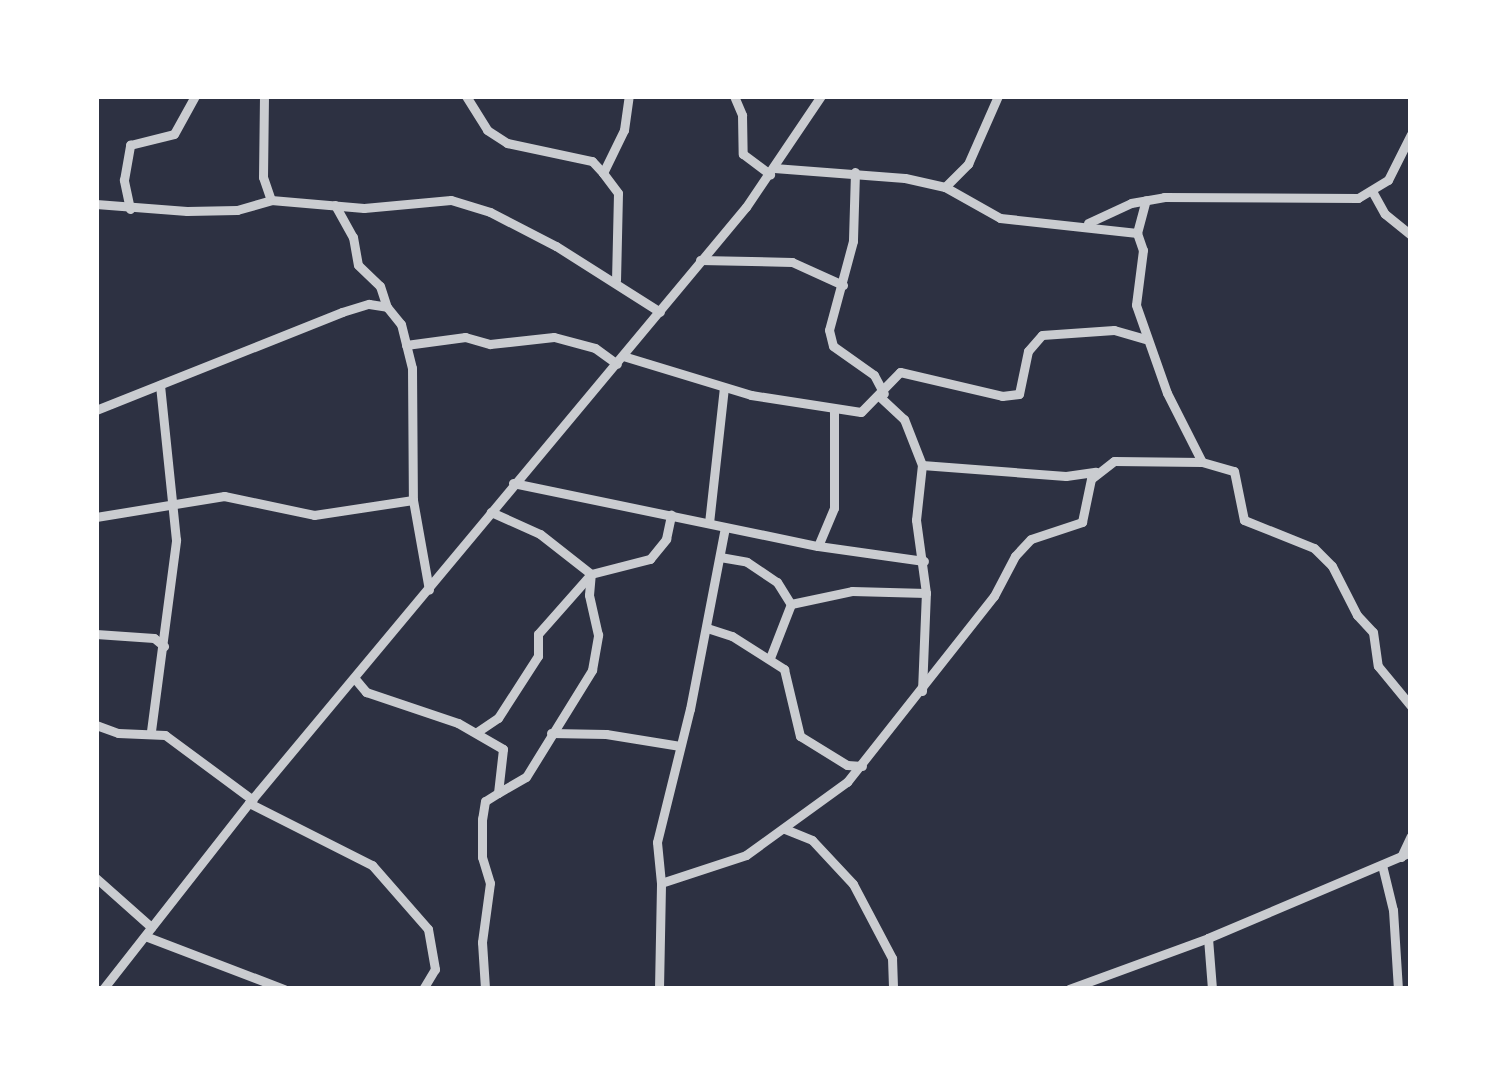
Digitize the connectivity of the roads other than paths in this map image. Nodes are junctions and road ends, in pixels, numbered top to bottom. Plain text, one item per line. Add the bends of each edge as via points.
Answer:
1 (195, 96) edge
2 (264, 96) edge
3 (466, 96) edge
4 (629, 96) edge
5 (734, 96) edge
6 (821, 96) edge
7 (998, 96) edge
8 (1411, 134) edge
9 (772, 171) junction
10 (855, 172) junction
11 (603, 173) junction
12 (945, 187) junction
13 (1372, 191) junction
14 (272, 200) junction
15 (1146, 200) junction
16 (96, 204) edge
17 (335, 206) junction
18 (130, 209) junction
19 (1083, 225) junction
20 (1137, 233) junction
21 (1411, 235) edge
22 (700, 260) junction
23 (616, 280) junction
24 (843, 285) junction
25 (387, 308) junction
26 (660, 312) junction
27 (1146, 339) junction
28 (406, 345) junction
29 (620, 360) junction
30 (160, 385) junction
31 (724, 388) junction
32 (882, 396) junction
33 (96, 410) edge
34 (834, 411) junction
35 (1202, 462) junction
36 (922, 465) junction
37 (1107, 468) junction
38 (513, 483) junction
39 (413, 500) junction
40 (172, 501) junction
41 (491, 512) junction
42 (670, 515) junction
43 (96, 517) edge
44 (709, 523) junction
45 (725, 526) junction
46 (818, 546) junction
47 (720, 557) junction
48 (924, 561) junction
49 (591, 574) junction
50 (429, 592) junction
51 (926, 593) junction
52 (791, 604) junction
53 (707, 628) junction
54 (96, 634) edge
55 (164, 646) junction
56 (770, 658) junction
57 (356, 680) junction
58 (922, 691) junction
59 (1411, 706) edge
60 (96, 725) edge
61 (152, 731) junction
62 (477, 732) junction
63 (551, 733) junction
64 (680, 746) junction
65 (862, 766) junction
66 (497, 793) junction
67 (251, 802) junction
68 (784, 829) junction
69 (1411, 836) edge
70 (1406, 855) edge
71 (1382, 866) junction
72 (96, 878) edge
73 (662, 883) junction
74 (148, 931) junction
75 (1208, 938) junction
76 (277, 988) edge
77 (104, 989) edge
78 (423, 989) edge
79 (485, 989) edge
80 (659, 989) edge
81 (893, 989) edge
82 (1069, 989) edge
83 (1211, 989) edge
84 (1398, 989) edge

1 - 18 street via 174,134 130,145
2 - 14 street via 263,177
3 - 11 street via 507,143 592,161
4 - 11 street via 624,130
5 - 9 street via 743,154
6 - 9 street
7 - 12 street via 968,164
8 - 13 street via 1388,180
9 - 10 street
9 - 22 street
10 - 12 street
10 - 24 street
11 - 23 street via 618,193
12 - 19 street via 1000,218
13 - 15 street via 1336,201
13 - 21 street
14 - 17 street
14 - 18 street via 237,210
15 - 19 street
15 - 20 street
16 - 18 street
17 - 23 street via 451,200 490,212
17 - 25 street via 358,265 380,286
19 - 20 street
20 - 27 street via 1143,250 1134,291
22 - 24 street via 792,262
22 - 26 street
23 - 26 street
24 - 32 street via 829,330 833,346 874,375
25 - 28 street
25 - 30 street via 342,312
26 - 29 street
27 - 32 street via 1114,330 1036,337 1023,389 1012,396 900,372
27 - 35 street
28 - 29 street via 554,337
28 - 39 street
29 - 31 street
29 - 38 street
30 - 33 street
30 - 40 street
31 - 34 street
31 - 44 street
32 - 34 street via 861,412
32 - 36 street via 904,419
34 - 46 street via 834,508
35 - 37 street via 1132,459
35 - 59 street via 1234,470 1244,520 1314,548 1332,566 1373,632 1378,666
36 - 37 street via 1066,476
36 - 48 street via 916,520
37 - 58 street via 1090,479 1082,522 1031,539
38 - 41 street
38 - 42 street
39 - 40 street via 314,515 224,496
39 - 50 street
40 - 43 street
40 - 55 street via 176,540
41 - 49 street via 566,550
41 - 50 street
42 - 44 street
42 - 49 street via 666,539 650,559
44 - 45 street
45 - 46 street
45 - 47 street
46 - 48 street
47 - 52 street via 747,562 777,582
47 - 53 street
48 - 51 street
49 - 62 street via 538,634 538,656 498,718
49 - 63 street via 598,635 592,670
50 - 57 street
51 - 52 street via 852,591
51 - 58 street
52 - 56 street
53 - 56 street
53 - 64 street
54 - 55 street via 154,638
55 - 61 street
56 - 65 street via 784,669 800,736
57 - 62 street via 366,692
57 - 67 street
58 - 65 street
60 - 61 street
61 - 67 street
62 - 66 street via 503,749
63 - 64 street
63 - 66 street via 526,777
64 - 73 street via 657,842
65 - 68 street
66 - 79 street via 482,819 490,883
67 - 74 street
67 - 78 street via 372,865 428,929 435,969
68 - 73 street via 746,855
68 - 81 street via 812,840 853,884 892,958
69 - 70 street
70 - 71 street
71 - 75 street
71 - 84 street
72 - 74 street
73 - 80 street
74 - 76 street
74 - 77 street
75 - 82 street
75 - 83 street

